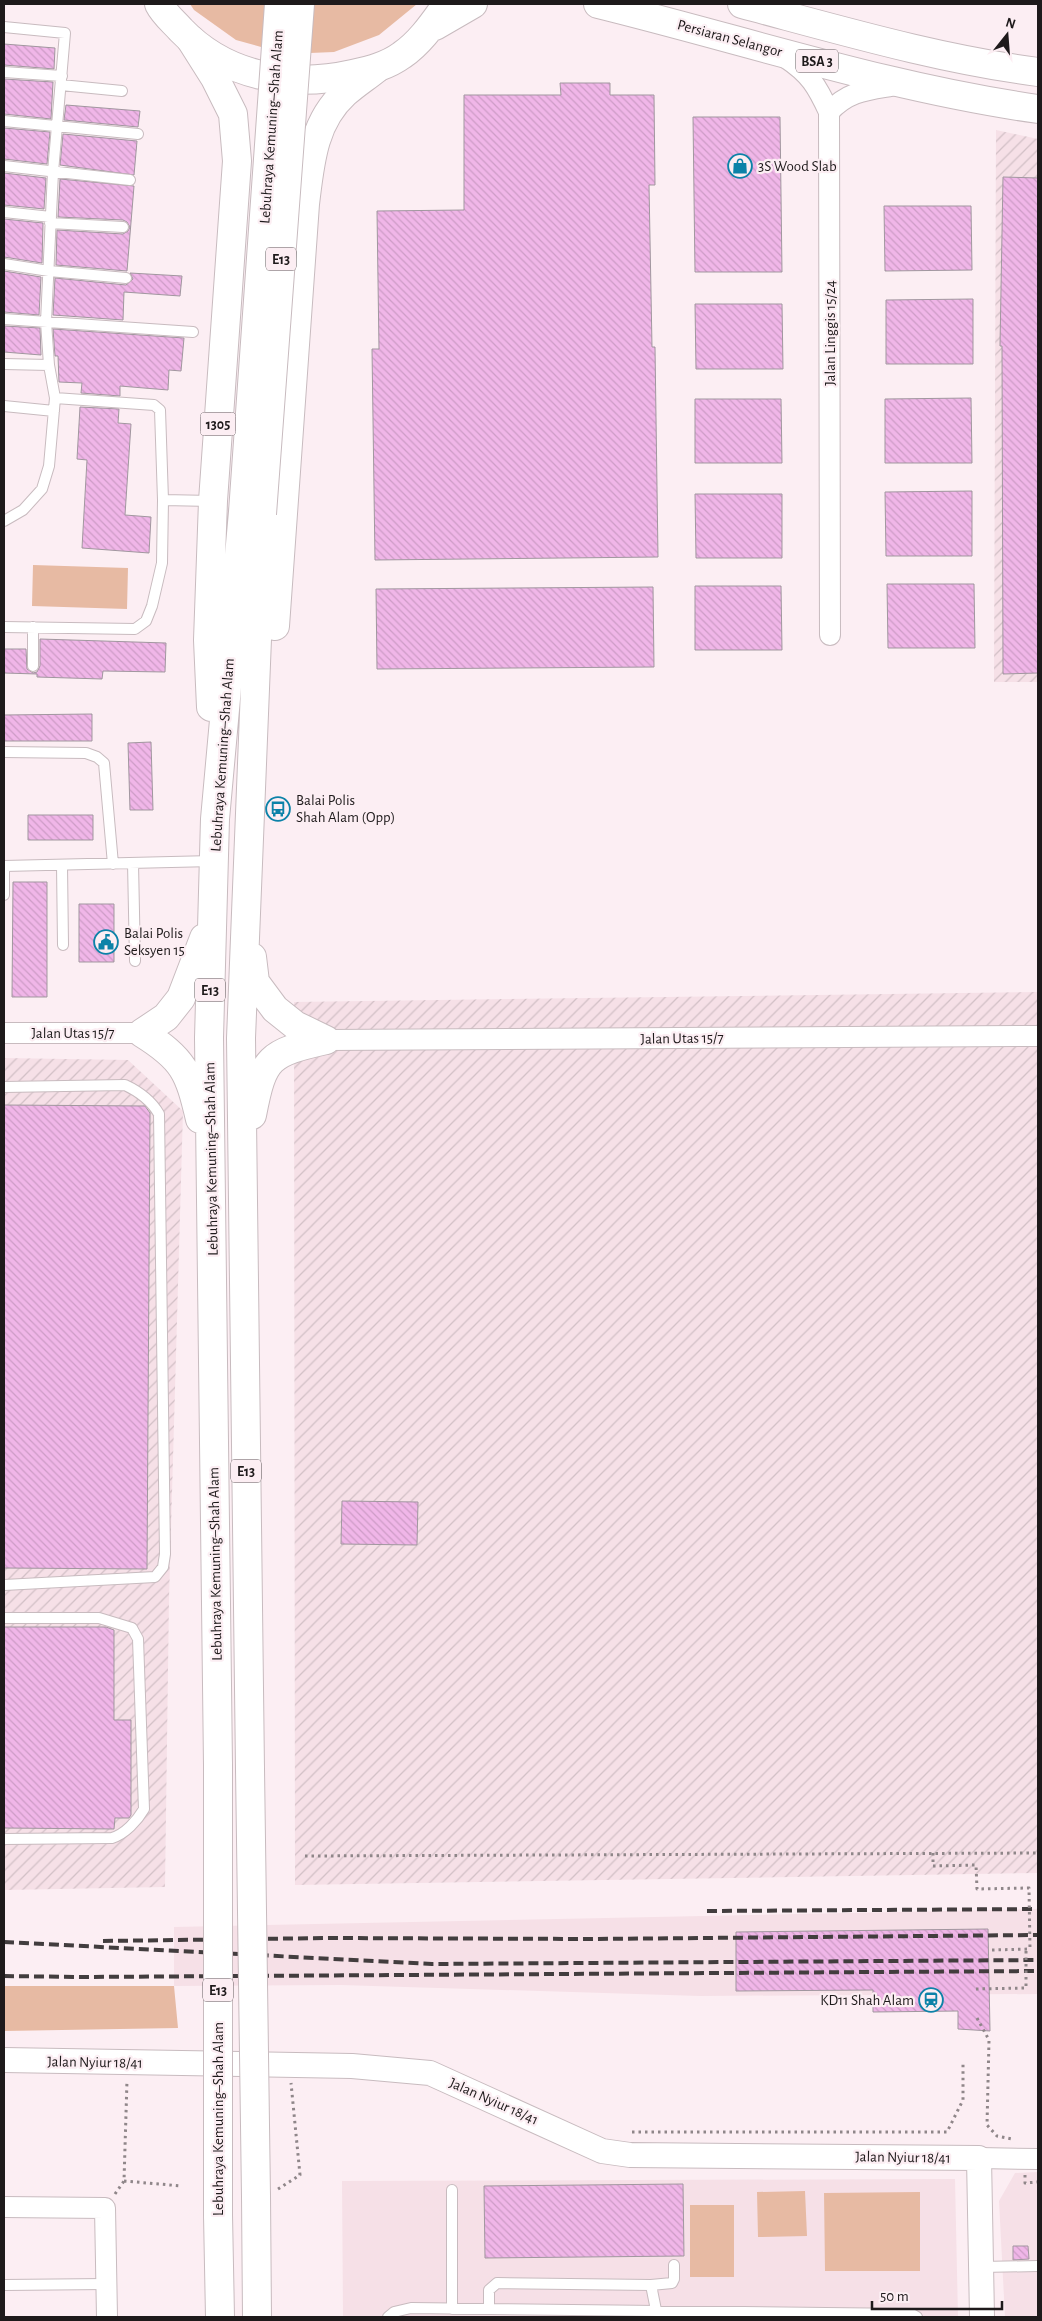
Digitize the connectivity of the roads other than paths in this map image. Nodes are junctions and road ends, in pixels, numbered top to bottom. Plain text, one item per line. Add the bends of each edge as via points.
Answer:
1 (159, 4) edge
2 (280, 4) edge
3 (300, 4) edge
4 (447, 4) edge
5 (473, 4) edge
6 (598, 4) edge
7 (742, 4) edge
8 (4, 27) edge
9 (427, 31) junction
10 (191, 40) junction
11 (770, 48) junction
12 (376, 69) junction
13 (4, 72) edge
14 (1038, 72) edge
15 (61, 80) junction
16 (903, 84) junction
17 (122, 90) dead end
18 (1038, 109) edge
19 (829, 112) junction
20 (4, 121) edge
21 (57, 127) junction
22 (138, 134) dead end
23 (4, 166) edge
24 (53, 172) junction
25 (130, 180) dead end
26 (4, 212) edge
27 (51, 220) junction
28 (122, 226) dead end
29 (4, 264) edge
30 (49, 271) junction
31 (126, 278) dead end
32 (4, 318) edge
33 (46, 322) junction
34 (193, 332) dead end
35 (4, 364) edge
36 (49, 365) junction
37 (55, 398) junction
38 (4, 406) edge
39 (54, 411) junction
40 (163, 500) junction
41 (213, 501) junction
42 (252, 513) junction
43 (4, 521) edge
44 (4, 626) edge
45 (33, 627) junction
46 (830, 635) dead end
47 (33, 666) dead end
48 (4, 752) edge
49 (252, 802) junction
50 (215, 818) junction
51 (214, 861) junction
52 (133, 863) junction
53 (113, 864) junction
54 (62, 865) junction
55 (4, 866) edge
56 (4, 895) edge
57 (213, 906) junction
58 (247, 924) junction
59 (63, 945) dead end
60 (134, 961) dead end
61 (4, 1033) edge
62 (142, 1033) junction
63 (1038, 1036) edge
64 (326, 1040) junction
65 (4, 1087) edge
66 (211, 1162) junction
67 (242, 1173) junction
68 (4, 1585) edge
69 (4, 1618) edge
70 (4, 1839) edge
71 (4, 2060) edge
72 (979, 2158) junction
73 (1031, 2159) edge
74 (452, 2190) dead end
75 (4, 2207) edge
76 (674, 2266) dead end
77 (1038, 2266) edge
78 (981, 2267) junction
79 (106, 2284) junction
80 (4, 2285) edge
81 (651, 2285) junction
82 (489, 2309) junction
83 (656, 2310) junction
84 (457, 2312) edge
85 (517, 2313) edge
86 (637, 2314) edge
87 (106, 2317) edge
88 (220, 2317) edge
89 (257, 2317) edge
90 (388, 2317) edge
91 (917, 2317) edge
92 (982, 2317) edge

1 - 10 main road
2 - 42 main road, Lebuhraya Kemuning–Shah Alam / E13, bridge
3 - 42 main road, Lebuhraya Kemuning–Shah Alam / E13, bridge
4 - 9 main road
5 - 9 main road
6 - 11 main road, Persiaran Selangor / BSA 3
7 - 14 main road, BSA 3 via 921,51
8 - 15 lane via 65,34
9 - 12 main road via 402,55
10 - 12 main road via 235,68 268,77 308,81
10 - 41 main road, 1305 via 216,78 233,114 237,161
11 - 16 main road, Persiaran Selangor / BSA 3
11 - 19 street via 804,70 820,91
12 - 49 main road via 344,94 330,110 311,152 276,614
13 - 15 lane
15 - 17 lane
15 - 21 lane
16 - 18 main road, Persiaran Selangor / BSA 3 via 986,102
16 - 19 street via 858,92 840,100
19 - 46 street, Jalan Linggis 15/24
20 - 21 lane
21 - 22 lane
21 - 24 lane
23 - 24 lane
24 - 25 lane
24 - 27 lane
26 - 27 lane
27 - 28 lane
27 - 30 lane
29 - 30 lane
30 - 31 lane
30 - 33 lane
32 - 33 lane
33 - 34 lane
33 - 36 lane
35 - 36 lane
36 - 37 lane
37 - 39 lane
37 - 40 lane via 158,407
38 - 39 lane
39 - 43 lane via 49,466 42,489 23,510
40 - 41 lane
40 - 45 lane via 162,563 146,621 135,629
41 - 50 main road, 1305 via 208,640
42 - 49 main road, Lebuhraya Kemuning–Shah Alam / E13
42 - 50 main road, Lebuhraya Kemuning–Shah Alam / E13
44 - 45 lane
45 - 47 lane
48 - 53 lane via 86,753 97,756 104,764
49 - 58 main road, Lebuhraya Kemuning–Shah Alam / E13
50 - 51 main road, Lebuhraya Kemuning–Shah Alam / E13
51 - 52 lane
51 - 57 main road, Lebuhraya Kemuning–Shah Alam / E13
52 - 53 lane
52 - 60 lane
53 - 54 lane
54 - 55 lane
54 - 59 lane
55 - 56 lane
57 - 62 main road via 182,998 166,1017
57 - 66 main road, Lebuhraya Kemuning–Shah Alam / E13 via 209,1038
58 - 64 main road via 255,982 275,1009 295,1025
58 - 67 main road, Lebuhraya Kemuning–Shah Alam / E13 via 241,1038
61 - 62 street, Jalan Utas 15/7
62 - 66 main road via 179,1060 193,1089
63 - 64 street, Jalan Utas 15/7
64 - 67 main road via 292,1048 270,1060 258,1085
65 - 68 lane via 125,1085 152,1102 159,1114 165,1554 163,1567 155,1577
66 - 88 main road, Lebuhraya Kemuning–Shah Alam / E13, bridge
67 - 89 main road, Lebuhraya Kemuning–Shah Alam / E13, bridge via 250,1769 266,2194
69 - 70 lane via 99,1618 132,1628 138,1639 144,1809 133,1824 112,1838
71 - 72 street, Jalan Nyiur 18/41 via 352,2066 430,2072 602,2151 621,2154
72 - 73 street
72 - 78 street
74 - 84 lane
75 - 79 street via 104,2208
76 - 81 lane via 672,2283
77 - 78 lane
78 - 92 street
79 - 80 lane
79 - 87 street
81 - 82 lane via 497,2283 488,2290
81 - 83 lane
82 - 84 lane
82 - 85 lane
83 - 86 lane
83 - 91 lane via 912,2314
84 - 90 lane via 411,2308
85 - 86 lane

